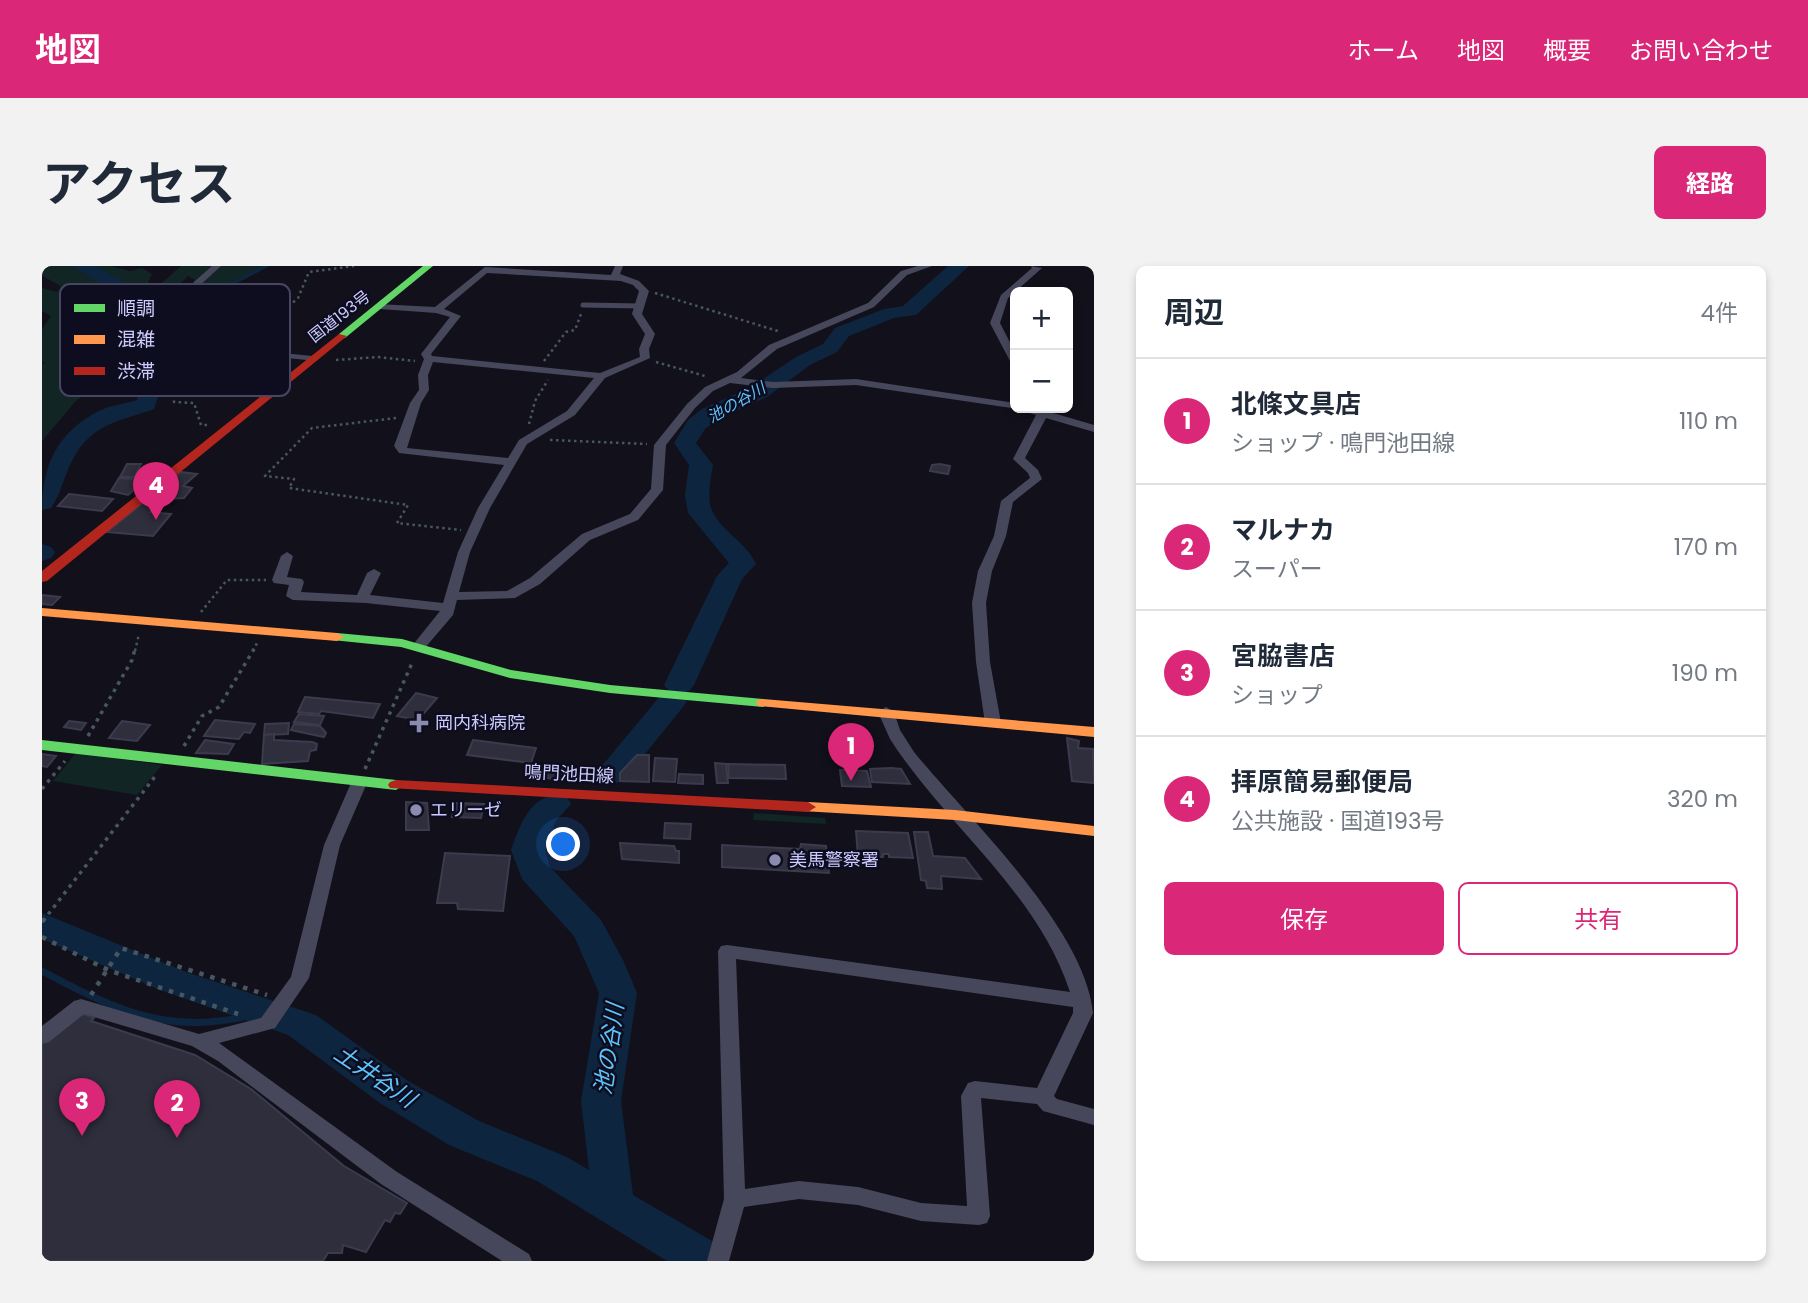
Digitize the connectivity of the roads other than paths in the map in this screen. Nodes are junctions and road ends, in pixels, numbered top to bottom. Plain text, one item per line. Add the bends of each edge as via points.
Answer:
1 (217, 266) edge
2 (429, 266) edge
3 (928, 266) edge
4 (1035, 266) edge
5 (620, 272) edge
6 (198, 284) edge
7 (380, 306) junction
8 (583, 306) road end
9 (640, 306) junction
10 (437, 310) junction
11 (1010, 352) edge
12 (290, 356) edge
13 (312, 359) junction
14 (428, 360) junction
15 (601, 376) junction
16 (290, 377) edge
17 (729, 380) junction
18 (266, 396) edge
19 (1010, 405) edge
20 (1031, 413) edge
21 (1042, 413) edge
22 (1094, 429) edge
23 (510, 462) junction
24 (287, 556) dead end
25 (374, 573) dead end
26 (42, 578) edge
27 (361, 599) junction
28 (449, 602) junction
29 (42, 612) edge
30 (419, 646) junction
31 (886, 712) junction
32 (993, 723) junction
33 (1094, 732) edge
34 (42, 744) edge
35 (359, 782) junction
36 (955, 814) junction
37 (1094, 831) edge
38 (1082, 1002) junction
39 (42, 1037) edge
40 (199, 1041) junction
41 (1043, 1097) junction
42 (1094, 1117) edge
43 (735, 1199) junction
44 (522, 1261) edge
45 (718, 1261) edge

1 - 6 street
2 - 7 main road, 国道193号
3 - 17 street via 904,273 857,313 763,353
4 - 11 street via 1038,268 1004,297 995,323
5 - 9 street via 645,291
5 - 10 street via 485,270
7 - 10 street
7 - 13 main road, 国道193号
8 - 9 lane
9 - 15 street via 638,319 650,334 643,359
10 - 14 street via 456,316 426,354
12 - 13 street
13 - 16 main road, 国道193号
14 - 15 street
14 - 23 street via 424,390 415,399 400,446 403,451
15 - 23 street via 571,413 525,441
17 - 19 street via 769,385 856,382
17 - 28 street via 691,406 660,445 657,490 634,517 586,537 536,580 510,595
18 - 26 main road, 国道193号
20 - 32 street via 1019,458 1036,479 1007,501 979,603
21 - 22 street
23 - 28 street via 456,570
24 - 27 street via 279,580 297,582 293,596
25 - 27 street
27 - 28 street
28 - 30 street
29 - 30 main road
30 - 31 main road via 510,674 583,685
31 - 32 main road
31 - 36 street via 890,730
32 - 33 main road
34 - 35 main road, 鳴門池田線
35 - 36 main road, 鳴門池田線
35 - 40 street via 332,845 300,978 268,1023
36 - 37 main road, 鳴門池田線
36 - 38 street via 1036,910 1065,954
38 - 41 street via 1083,1013
38 - 43 street via 727,951
39 - 40 street via 81,1006
40 - 44 street via 389,1178
41 - 42 street via 1050,1105
41 - 43 street via 975,1088 971,1096 979,1216 921,1212 858,1196 799,1190
43 - 45 street

